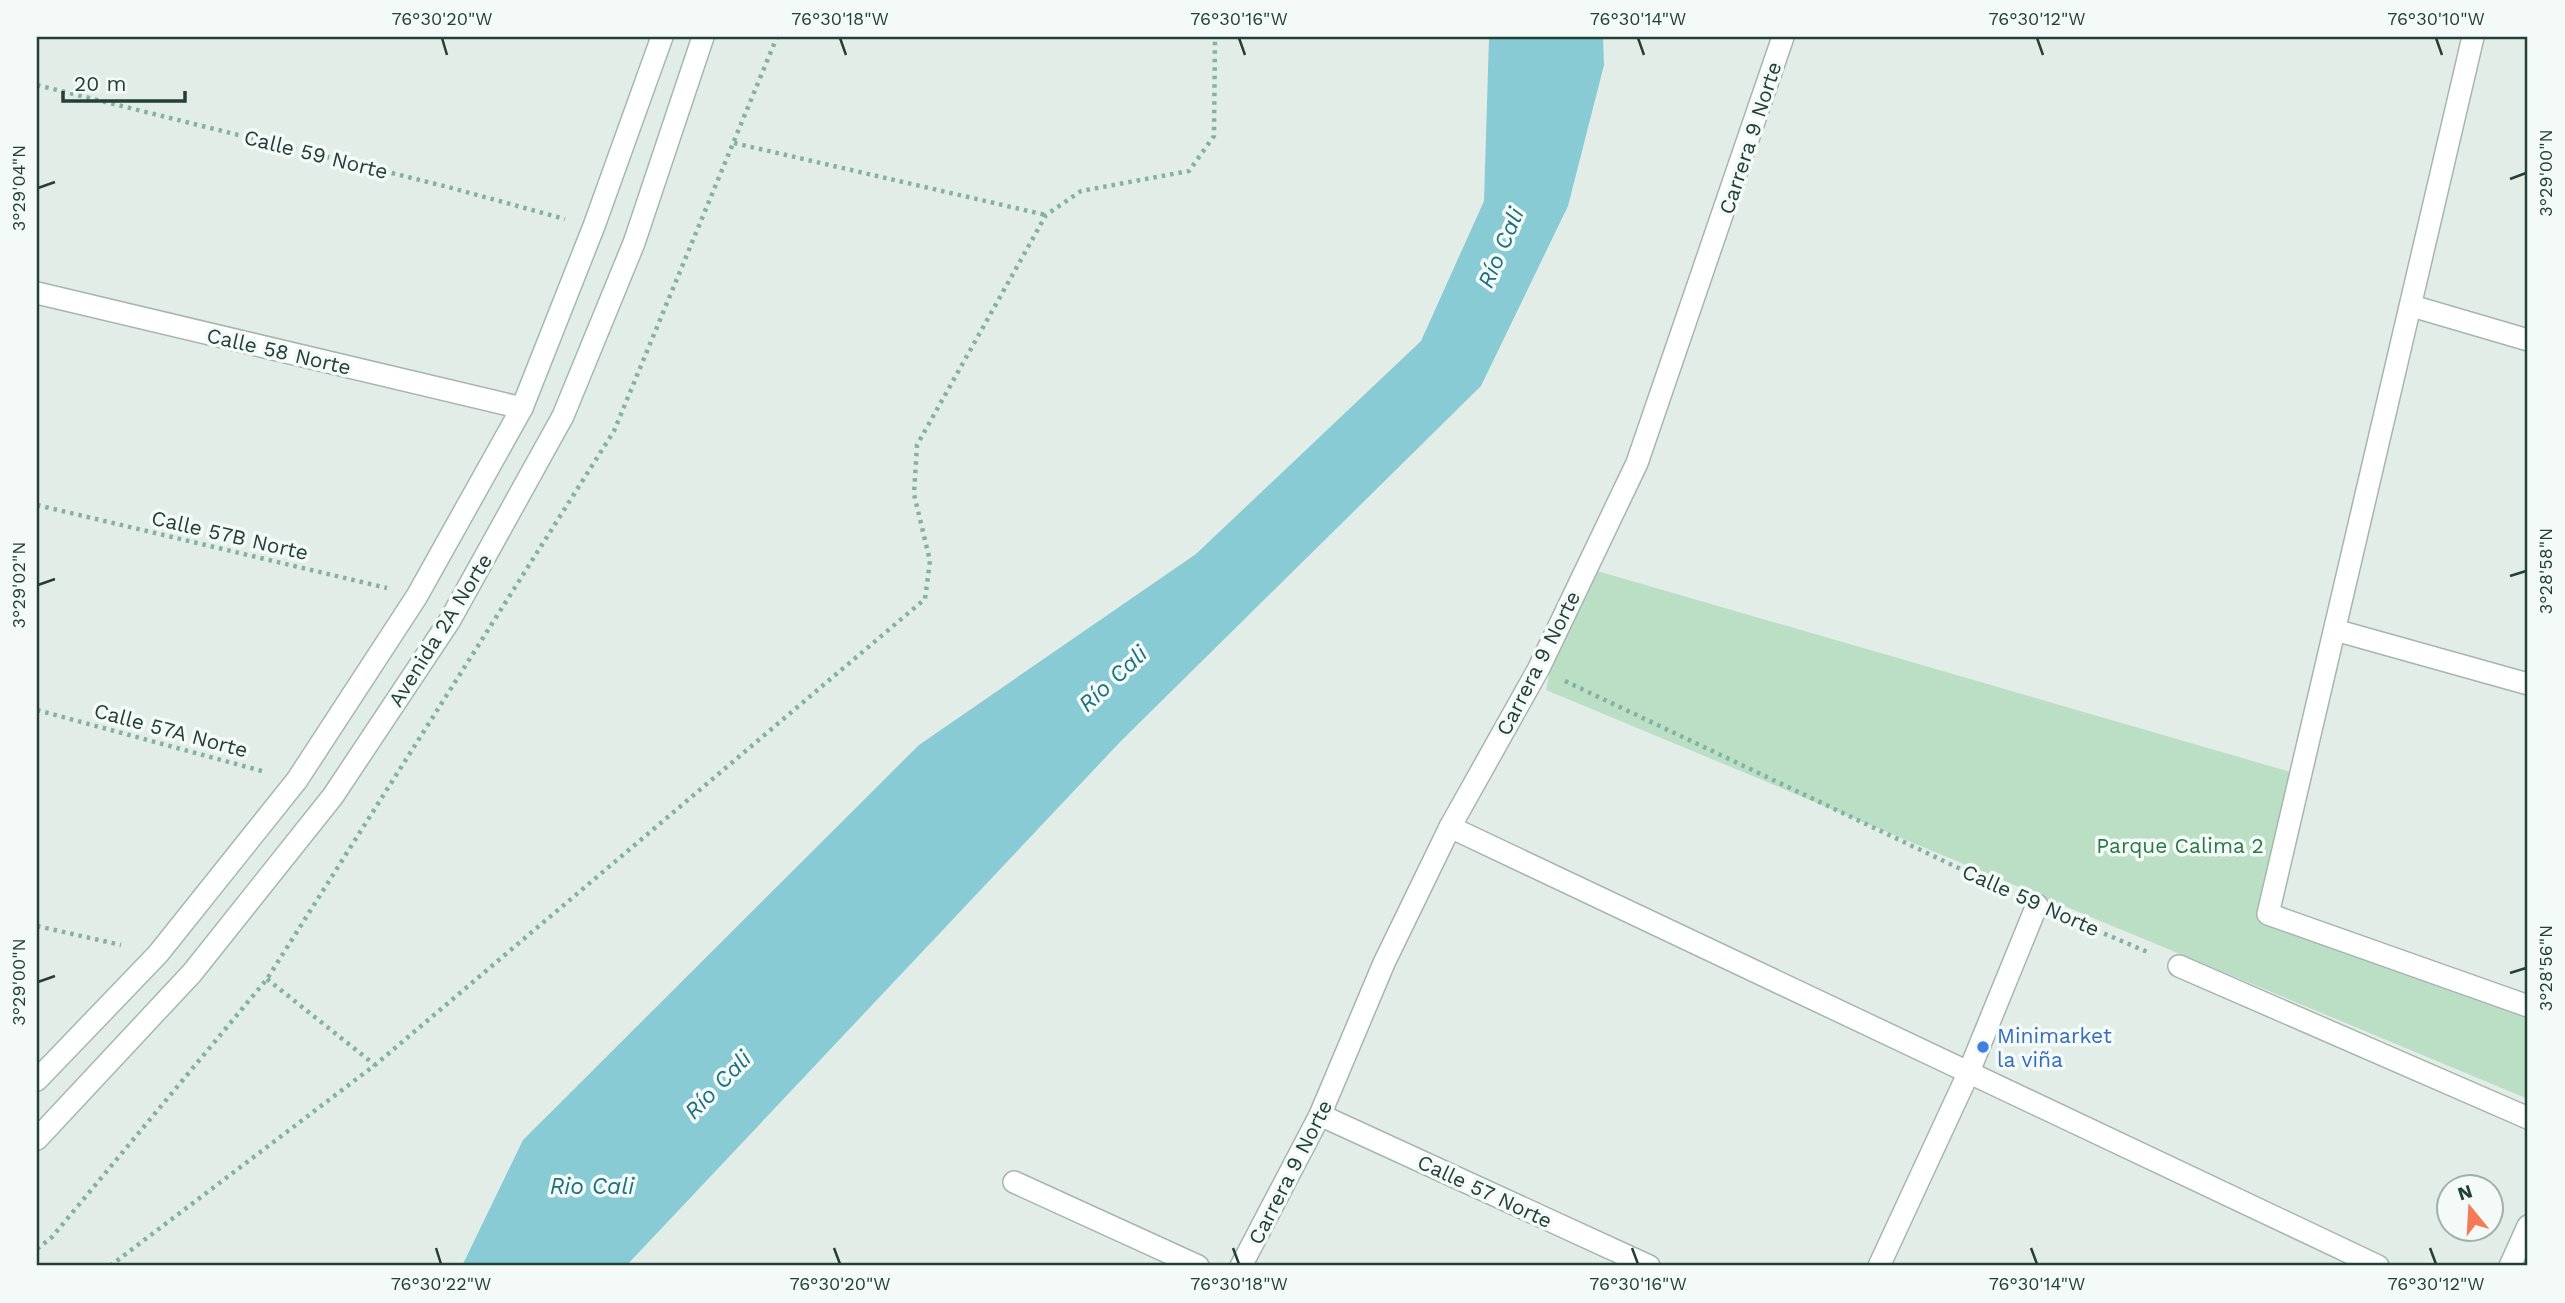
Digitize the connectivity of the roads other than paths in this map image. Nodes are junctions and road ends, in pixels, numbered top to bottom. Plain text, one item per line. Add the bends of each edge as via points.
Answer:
1 (662, 37) edge
2 (703, 37) edge
3 (1783, 37) edge
4 (2473, 37) edge
5 (37, 293) edge
6 (2412, 306) junction
7 (2528, 340) edge
8 (522, 408) junction
9 (2334, 630) junction
10 (2528, 684) edge
11 (1450, 827) junction
12 (2037, 905) road end
13 (2179, 966) road end
14 (2528, 1006) edge
15 (1968, 1074) junction
16 (37, 1080) edge
17 (1320, 1115) junction
18 (2528, 1118) edge
19 (37, 1139) edge
20 (1014, 1182) dead end
21 (2528, 1226) edge
22 (1198, 1266) edge
23 (1241, 1266) edge
24 (1649, 1266) edge
25 (1879, 1266) edge
26 (2378, 1266) edge
27 (2510, 1266) edge

1 - 8 street, Avenida 2A Norte
2 - 19 street, Avenida 2A Norte via 634,243 563,416 450,620 332,796 200,963
3 - 11 street, Carrera 9 Norte via 1637,463 1539,668
4 - 6 street
5 - 8 street, Calle 58 Norte
6 - 7 street
6 - 9 street
8 - 16 street, Avenida 2A Norte via 417,596 297,780 158,954
9 - 10 street
9 - 14 street via 2268,914
11 - 15 street
11 - 17 street, Carrera 9 Norte via 1384,963
12 - 15 street
13 - 18 street
15 - 25 street
15 - 26 street
17 - 23 street, Carrera 9 Norte
17 - 24 street, Calle 57 Norte
20 - 22 street
21 - 27 street

